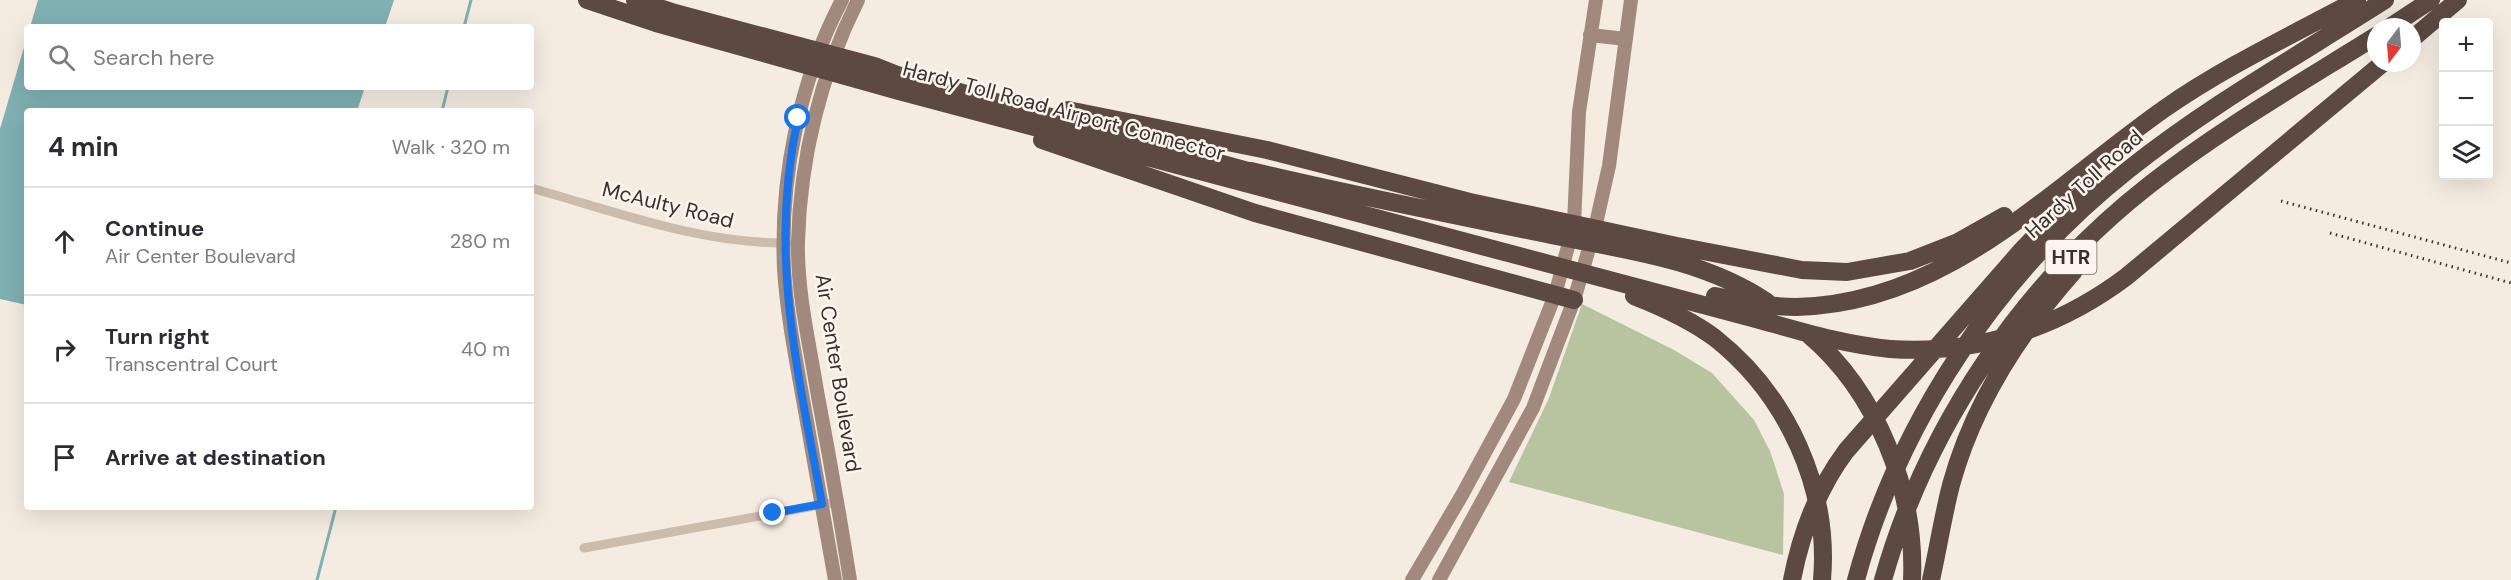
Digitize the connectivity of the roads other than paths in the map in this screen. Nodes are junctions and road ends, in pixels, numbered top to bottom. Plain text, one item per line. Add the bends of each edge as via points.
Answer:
1 (587, 0) edge
2 (635, 0) edge
3 (842, 0) edge
4 (858, 0) edge
5 (1596, 0) edge
6 (1631, 0) edge
7 (2357, 0) edge
8 (2385, 0) edge
9 (2432, 0) edge
10 (2458, 0) edge
11 (2404, 18) edge
12 (2421, 31) edge
13 (1590, 35) junction
14 (1626, 39) junction
15 (2367, 42) edge
16 (767, 46) junction
17 (2372, 72) edge
18 (808, 82) junction
19 (898, 83) junction
20 (823, 86) junction
21 (2182, 130) junction
22 (2181, 162) junction
23 (2085, 167) junction
24 (534, 189) edge
25 (1574, 224) junction
26 (1595, 228) junction
27 (1508, 240) junction
28 (798, 242) junction
29 (784, 243) junction
30 (1632, 285) junction
31 (1555, 295) junction
32 (1574, 300) junction
33 (816, 384) junction
34 (801, 389) junction
35 (1514, 399) junction
36 (1533, 408) junction
37 (837, 502) junction
38 (822, 504) junction
39 (584, 548) dead end
40 (1822, 578) edge
41 (835, 580) edge
42 (850, 580) edge
43 (1412, 580) edge
44 (1439, 580) edge
45 (1792, 580) edge
46 (1856, 580) edge
47 (1882, 580) edge
48 (1912, 580) edge
49 (1931, 580) edge

1 - 16 highway, Hardy Toll Road Airport Connector
2 - 16 highway, Hardy Toll Road Airport Connector
3 - 18 street, Air Center Boulevard
4 - 20 street, Air Center Boulevard
5 - 13 street
6 - 14 street
7 - 23 highway via 2190,92
8 - 21 highway, Hardy Toll Road / HTR
9 - 11 highway
10 - 12 highway
13 - 14 street
13 - 25 street via 1579,112
14 - 26 street via 1609,166
15 - 22 highway, Hardy Toll Road / HTR
16 - 19 highway, Hardy Toll Road Airport Connector
17 - 30 highway via 2126,277 2080,308 2036,328 1980,344 1907,350 1833,339
18 - 20 street
18 - 29 street, Air Center Boulevard via 793,143
19 - 25 highway via 959,85 1268,150
19 - 27 highway, Hardy Toll Road Airport Connector
19 - 27 highway, Hardy Toll Road Airport Connector
19 - 31 highway via 1255,213
20 - 28 street, Air Center Boulevard via 804,172
21 - 45 highway via 2121,165 2047,224 1913,372 1833,468 1808,519
21 - 46 highway, Hardy Toll Road / HTR via 2074,218 1980,326 1916,429 1876,521
22 - 47 highway, Hardy Toll Road / HTR via 2127,203 2084,243 1995,348 1962,398 1924,469
22 - 49 highway via 2064,281 2000,370 1974,421 1951,485
23 - 26 highway via 1956,243 1910,261 1867,270 1786,267
23 - 30 highway via 1960,259 1917,281 1883,292 1825,305 1779,306
24 - 29 street, McAulty Road via 730,240
25 - 26 highway
25 - 31 street
26 - 32 street
27 - 30 highway
27 - 30 highway, Hardy Toll Road Airport Connector via 1531,258
27 - 48 highway via 1653,255 1704,270 1762,299 1818,342 1869,407 1885,439 1906,506
28 - 29 street, McAulty Road
28 - 33 street, Air Center Boulevard via 801,303
29 - 34 street, Air Center Boulevard via 788,309
30 - 40 highway via 1713,337 1743,363 1780,411 1800,449 1814,490 1820,522
31 - 32 highway
31 - 35 street
32 - 36 street
33 - 34 street
33 - 37 street, Air Center Boulevard
34 - 38 street, Air Center Boulevard
35 - 36 street
35 - 43 street
36 - 44 street
37 - 38 street
37 - 42 street, Air Center Boulevard
38 - 39 street
38 - 41 street, Air Center Boulevard

